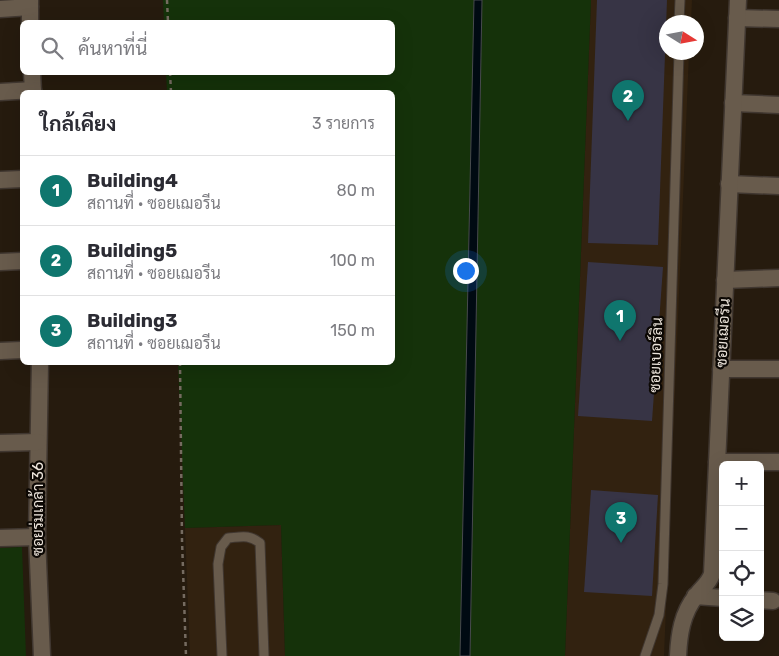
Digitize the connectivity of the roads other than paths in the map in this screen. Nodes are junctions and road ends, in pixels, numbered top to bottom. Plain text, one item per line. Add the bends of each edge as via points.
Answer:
1 (680, 0) edge
2 (738, 0) edge
3 (0, 9) edge
4 (30, 10) edge
5 (680, 15) edge
6 (737, 18) junction
7 (779, 19) edge
8 (679, 60) edge
9 (32, 75) edge
10 (33, 90) edge
11 (20, 91) edge
12 (0, 92) edge
13 (733, 104) junction
14 (779, 105) edge
15 (20, 179) edge
16 (0, 180) edge
17 (729, 184) junction
18 (779, 186) edge
19 (20, 261) edge
20 (0, 262) edge
21 (779, 278) edge
22 (725, 280) junction
23 (20, 350) edge
24 (0, 351) edge
25 (40, 365) edge
26 (721, 369) junction
27 (779, 369) edge
28 (38, 442) junction
29 (0, 443) edge
30 (717, 462) junction
31 (779, 462) edge
32 (37, 537) junction
33 (0, 538) edge
34 (696, 596) junction
35 (719, 598) edge
36 (42, 656) edge
37 (222, 656) edge
38 (264, 656) edge
39 (645, 656) edge
40 (678, 656) edge

1 - 5 lane
2 - 6 street, ซอยเฌอรีน
3 - 4 street
6 - 7 street
6 - 13 street, ซอยเฌอรีน
8 - 39 lane, ซอยเบอร์ลิน via 663,584 658,615
9 - 10 street
11 - 12 street
13 - 14 street
13 - 17 street, ซอยเฌอรีน
15 - 16 street
17 - 18 street
17 - 22 street, ซอยเฌอรีน
19 - 20 street
21 - 22 street
22 - 26 street, ซอยเฌอรีน
23 - 24 street
25 - 28 street, ซอยร่มเกล้า 36
26 - 27 street
26 - 30 street, ซอยเฌอรีน
28 - 29 street
28 - 32 street, ซอยร่มเกล้า 36
30 - 31 street
30 - 34 street, ซอยเฌอรีน via 712,574 708,584
32 - 33 street
32 - 36 street, ซอยร่มเกล้า 36
34 - 35 street
34 - 40 street, ซอยเฌอรีน via 682,623
37 - 38 lane via 218,564 221,547 228,538 244,536 260,543

